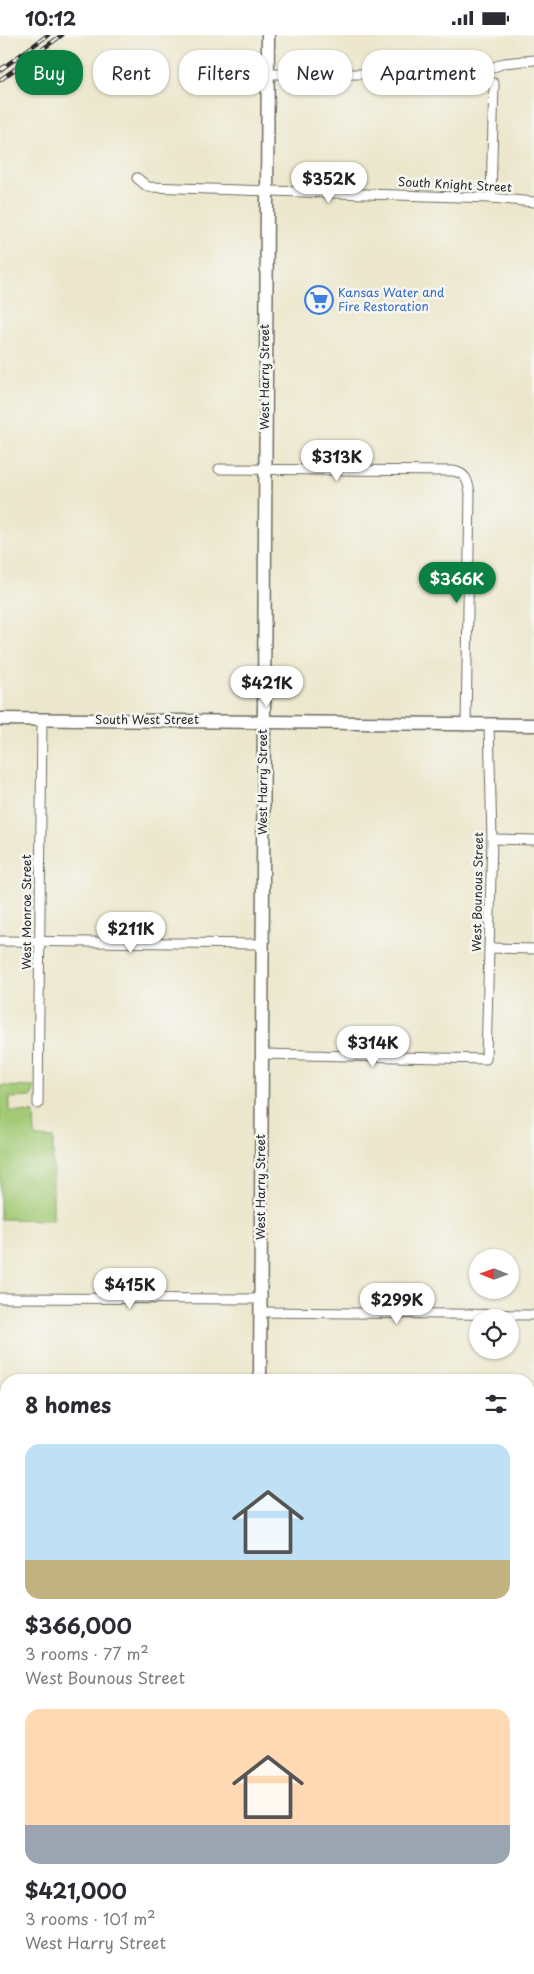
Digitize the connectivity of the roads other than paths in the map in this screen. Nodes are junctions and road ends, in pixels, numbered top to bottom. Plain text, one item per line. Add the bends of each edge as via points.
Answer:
1 (268, 35) edge
2 (268, 50) edge
3 (534, 60) edge
4 (268, 74) edge
5 (267, 95) edge
6 (494, 95) edge
7 (137, 179) dead end
8 (266, 191) junction
9 (492, 198) junction
10 (534, 202) edge
11 (218, 469) dead end
12 (264, 469) junction
13 (0, 719) edge
14 (42, 720) junction
15 (263, 721) junction
16 (466, 725) junction
17 (489, 725) junction
18 (534, 725) edge
19 (492, 839) junction
20 (534, 840) edge
21 (0, 941) edge
22 (40, 941) junction
23 (262, 944) junction
24 (490, 948) junction
25 (534, 949) edge
26 (261, 1054) junction
27 (38, 1104) dead end
28 (0, 1297) edge
29 (261, 1305) junction
30 (534, 1315) edge
31 (260, 1374) edge

1 - 2 street, West Harry Street
3 - 4 street via 504,63 478,75
5 - 8 street, West Harry Street
6 - 9 street
7 - 8 street, South Knight Street via 148,187
8 - 9 street, South Knight Street
8 - 12 street, West Harry Street
9 - 10 street, South Knight Street
11 - 12 street
12 - 15 street, West Harry Street
12 - 16 street via 453,471 468,479
13 - 14 street, South West Street
14 - 15 street, South West Street
14 - 22 street, West Monroe Street
15 - 16 street, South West Street
15 - 23 street, West Harry Street
16 - 17 street, South West Street
17 - 18 street, South West Street
17 - 19 street, West Bounous Street
19 - 20 street
19 - 24 street, West Bounous Street
21 - 22 street
22 - 23 street
22 - 27 street, West Monroe Street
23 - 26 street, West Harry Street
24 - 25 street
24 - 26 street, West Bounous Street via 486,1059
26 - 29 street, West Harry Street
28 - 29 street
29 - 30 street
29 - 31 street, West Harry Street

